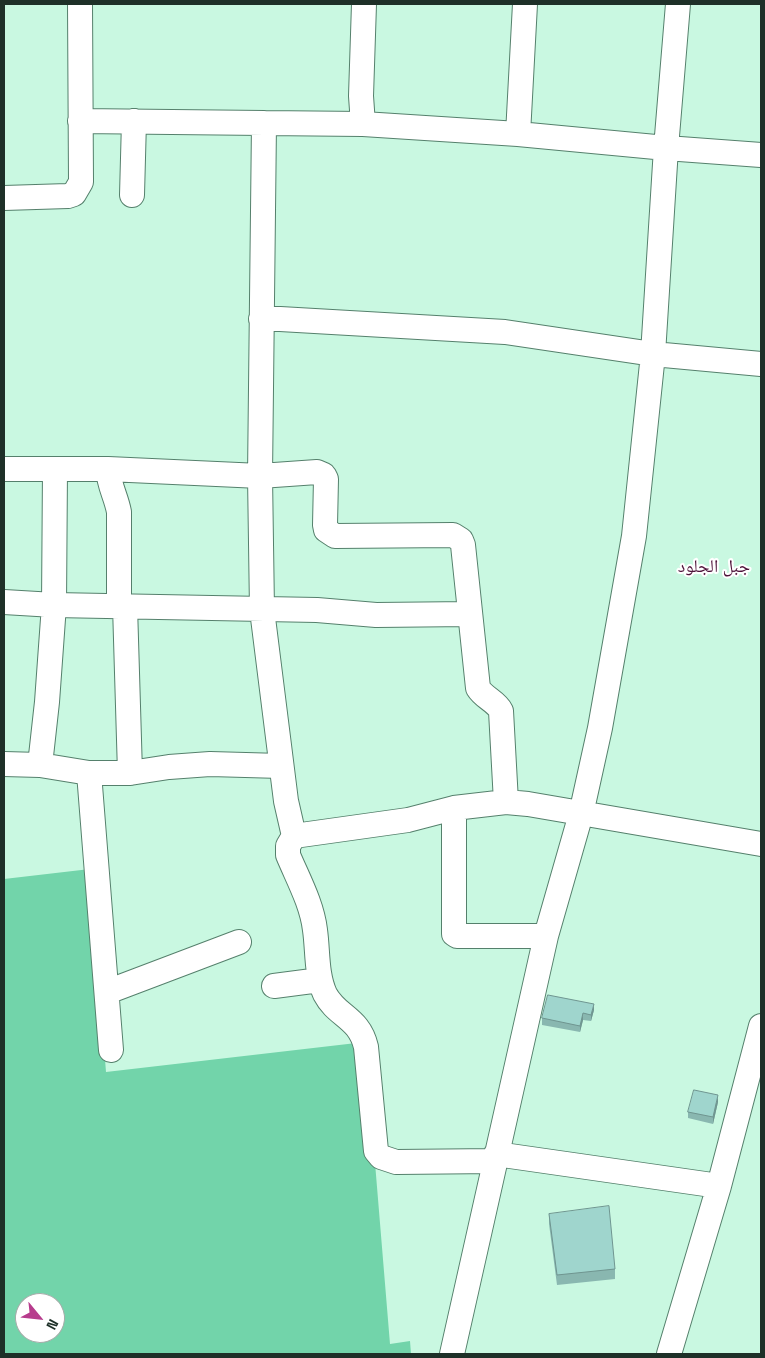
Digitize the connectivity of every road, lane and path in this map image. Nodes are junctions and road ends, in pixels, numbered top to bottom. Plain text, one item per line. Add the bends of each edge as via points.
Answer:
1 (80, 4) edge
2 (364, 4) edge
3 (525, 4) edge
4 (678, 4) edge
5 (80, 121) junction
6 (134, 121) junction
7 (264, 123) junction
8 (363, 124) junction
9 (518, 134) junction
10 (666, 148) junction
11 (761, 155) edge
12 (132, 195) dead end
13 (4, 198) edge
14 (261, 320) junction
15 (654, 354) junction
16 (761, 364) edge
17 (4, 469) edge
18 (55, 469) junction
19 (108, 469) junction
20 (260, 476) junction
21 (4, 602) edge
22 (54, 605) junction
23 (122, 606) junction
24 (262, 610) junction
25 (469, 614) junction
26 (4, 764) edge
27 (40, 765) junction
28 (281, 766) junction
29 (89, 773) junction
30 (130, 773) junction
31 (506, 802) junction
32 (454, 808) junction
33 (581, 814) junction
34 (294, 836) junction
35 (761, 844) edge
36 (546, 936) junction
37 (239, 942) dead end
38 (320, 980) junction
39 (274, 986) dead end
40 (107, 992) junction
41 (761, 1026) edge
42 (111, 1050) dead end
43 (495, 1158) junction
44 (719, 1186) junction
45 (452, 1354) edge
46 (669, 1354) edge

1 - 5 street
2 - 8 street
3 - 9 street
4 - 10 street
5 - 6 street
5 - 13 street via 81,182 74,194
6 - 7 street
6 - 12 street
7 - 8 street
7 - 14 street
8 - 9 street
9 - 10 street
10 - 11 street
10 - 15 street
14 - 15 street via 296,319 505,332
14 - 20 street
15 - 16 street
15 - 33 street via 634,536 600,728
17 - 18 street
18 - 19 street
18 - 22 street
19 - 20 street
19 - 23 street via 109,483 119,512
20 - 24 street
20 - 25 street via 318,472 324,475 326,530 335,536 458,537 463,545
21 - 22 street
22 - 23 street
22 - 27 street
23 - 24 street
23 - 30 street
24 - 25 street via 316,610 376,616
24 - 28 street
25 - 31 street via 478,688 501,711
26 - 27 street
27 - 29 street
28 - 30 street via 210,764
28 - 34 street
29 - 30 street
29 - 40 street
31 - 32 street
31 - 33 street
32 - 34 street via 408,820
32 - 36 street via 454,934
33 - 35 street
33 - 36 street
34 - 38 street via 288,846 288,855 314,921
36 - 43 street
37 - 40 street
38 - 39 street
38 - 43 street via 332,1005 359,1028 364,1037 376,1151 381,1157 396,1162
40 - 42 street
41 - 44 street
43 - 44 street
43 - 45 street
44 - 46 street

